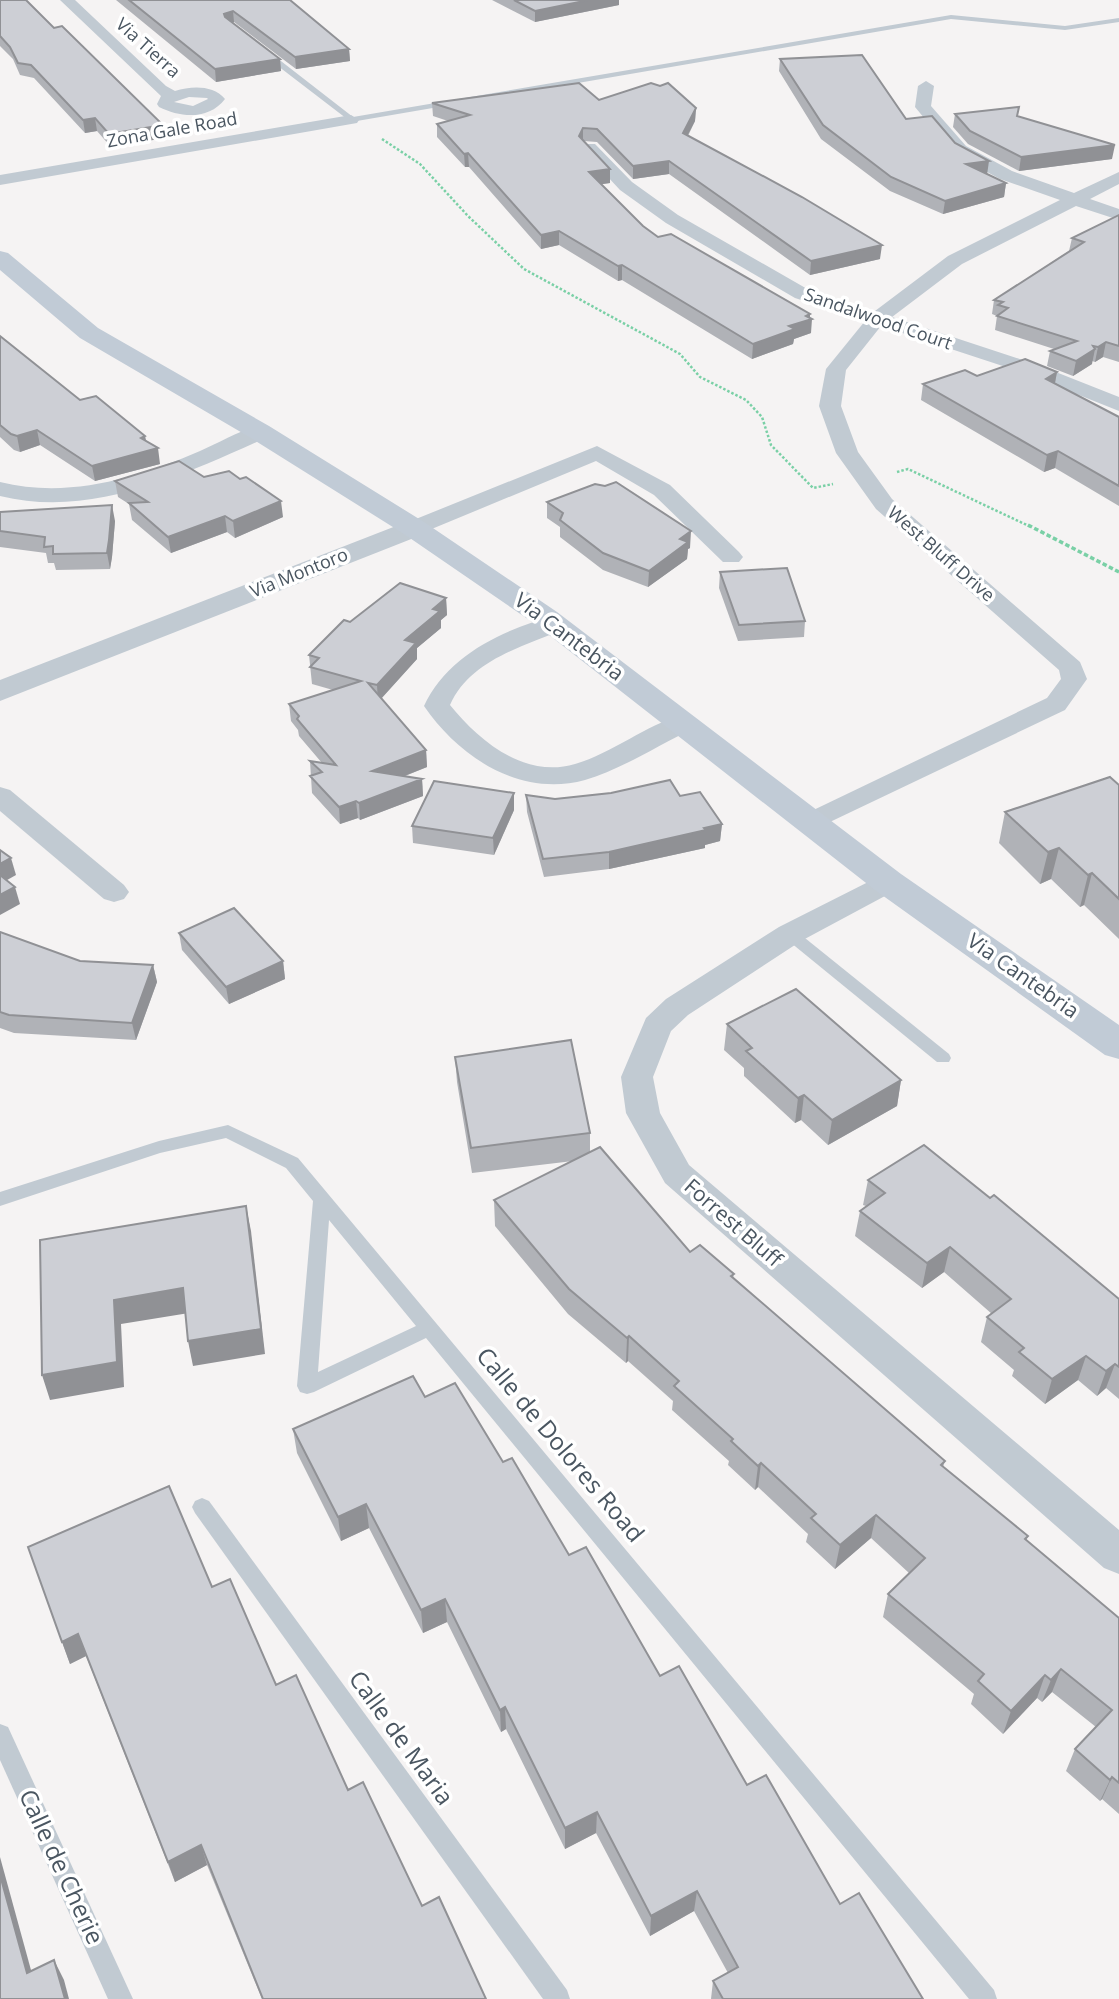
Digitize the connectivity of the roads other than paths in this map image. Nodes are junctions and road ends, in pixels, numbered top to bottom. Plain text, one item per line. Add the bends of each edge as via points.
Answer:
1 (67, 0) edge
2 (1119, 20) edge
3 (254, 44) edge
4 (926, 86) dead end
5 (173, 96) dead end
6 (351, 120) junction
7 (589, 149) edge
8 (1119, 177) edge
9 (0, 180) edge
10 (1072, 201) junction
11 (1119, 215) edge
12 (0, 258) edge
13 (876, 320) junction
14 (1119, 405) edge
15 (260, 432) junction
16 (0, 489) edge
17 (414, 528) junction
18 (732, 557) dead end
19 (555, 624) junction
20 (0, 691) edge
21 (682, 723) junction
22 (0, 796) edge
23 (811, 822) junction
24 (888, 882) junction
25 (114, 892) dead end
26 (790, 934) junction
27 (1119, 1045) edge
28 (943, 1058) dead end
29 (0, 1199) edge
30 (322, 1200) junction
31 (429, 1328) junction
32 (202, 1507) dead end
33 (1119, 1555) edge
34 (0, 1735) edge
35 (121, 1999) edge
36 (558, 1999) edge
37 (985, 1999) edge

1 - 5 street, Via Tierra via 160,89
2 - 6 lane via 1067,28 951,17
3 - 6 lane
4 - 10 street via 923,107 960,150 1006,176
6 - 9 street, Zona Gale Road
7 - 13 street, Sandalwood Court via 626,186 672,219 802,294
8 - 10 street, West Bluff Drive
10 - 11 street
10 - 13 street, West Bluff Drive via 955,260
12 - 15 main road, Via Cantebria via 89,333
13 - 14 street, Sandalwood Court via 1031,369
13 - 23 street, West Bluff Drive via 836,369 830,406 847,453 884,504 1071,667 1074,679 1056,704
15 - 16 street via 159,477 120,489 86,496 26,495
15 - 17 main road, Via Cantebria
17 - 18 street, Via Montoro via 597,453 662,490
17 - 19 main road, Via Cantebria
17 - 20 street, Via Montoro
19 - 21 main road, Via Cantebria
19 - 21 street via 469,662 441,691 437,706 458,732 494,760 534,775 579,773
21 - 23 main road, Via Cantebria
22 - 25 street
23 - 24 main road, Via Cantebria
24 - 26 street, Forrest Bluff
24 - 27 main road, Via Cantebria
26 - 28 lane
26 - 33 street, Forrest Bluff via 677,1007 657,1026 637,1077 642,1113 677,1174
29 - 30 lane, Calle de Dolores Road via 159,1147 228,1131 292,1163
30 - 31 lane, Calle de Dolores Road
30 - 31 lane via 307,1385
31 - 37 lane, Calle de Dolores Road
32 - 36 lane, Calle de Maria
34 - 35 lane, Calle de Cherie

